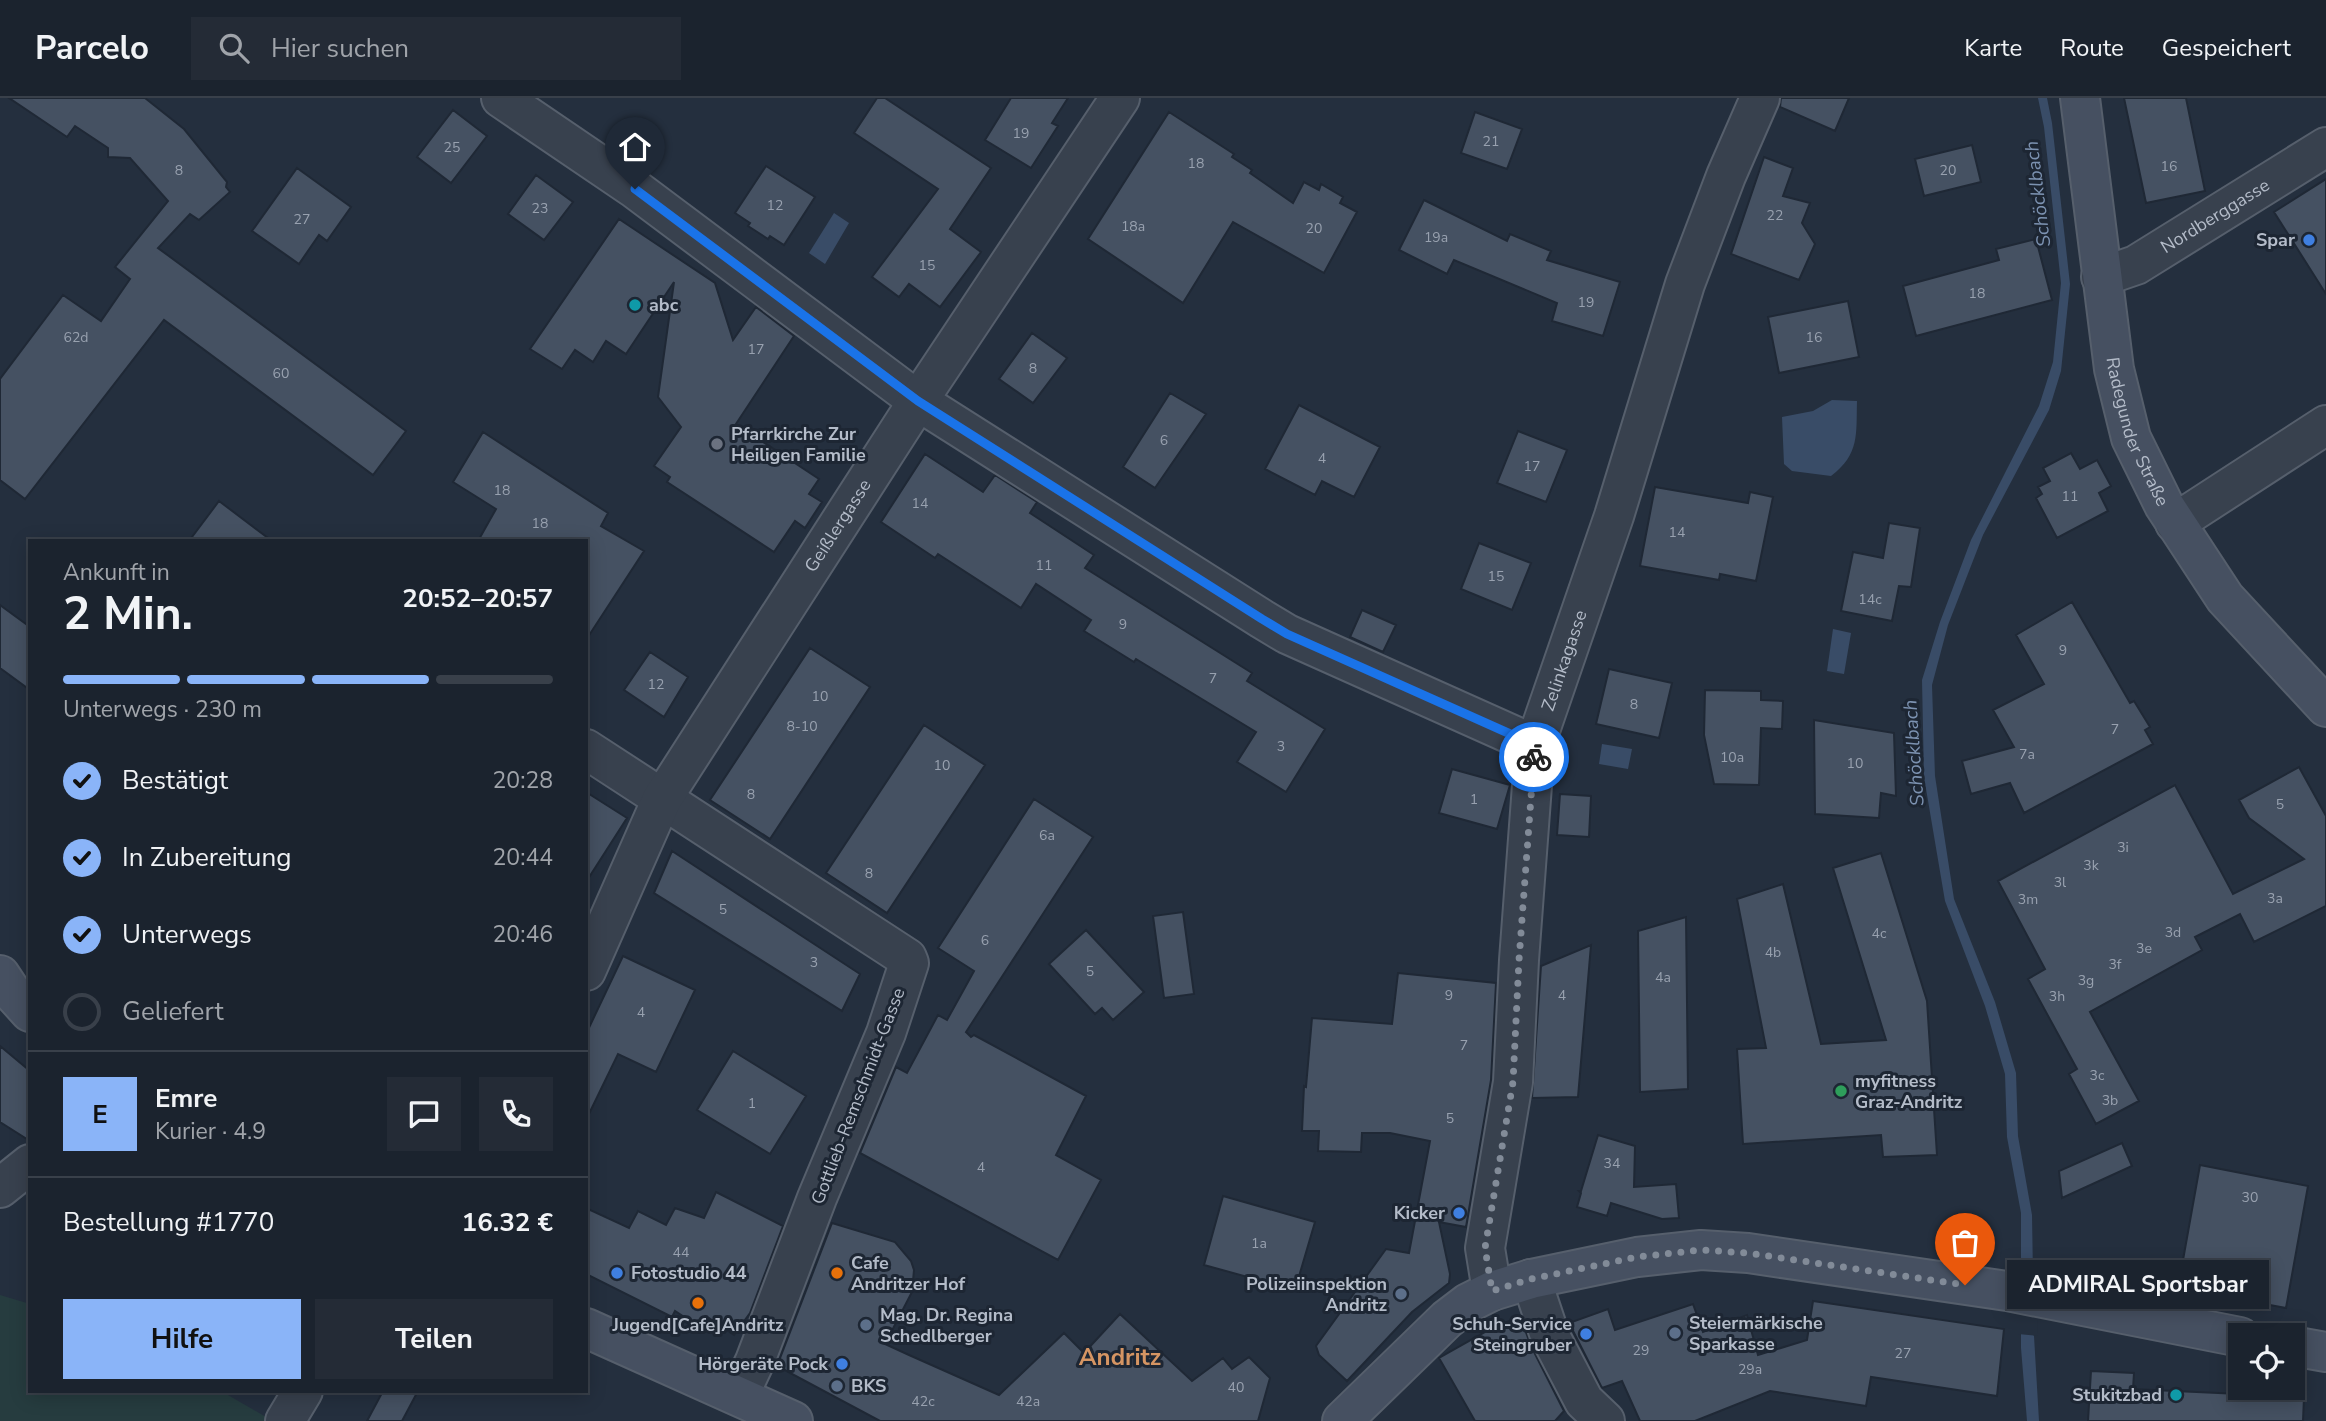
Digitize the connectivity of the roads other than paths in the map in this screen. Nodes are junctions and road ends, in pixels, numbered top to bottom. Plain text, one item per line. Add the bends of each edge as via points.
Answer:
1 (501, 98) edge
2 (1120, 98) edge
3 (1760, 98) edge
4 (2080, 98) edge
5 (2326, 147) edge
6 (2101, 277) junction
7 (918, 401) junction
8 (2326, 425) edge
9 (2175, 523) junction
10 (2326, 707) edge
11 (1535, 745) junction
12 (588, 749) edge
13 (662, 799) junction
14 (588, 966) edge
15 (0, 975) edge
16 (28, 1010) edge
17 (28, 1166) edge
18 (0, 1188) edge
19 (1531, 1279) junction
20 (1492, 1291) junction
21 (588, 1329) edge
22 (2228, 1334) edge
23 (2305, 1348) edge
24 (2326, 1352) edge
25 (302, 1393) edge
26 (739, 1395) junction
27 (285, 1421) edge
28 (793, 1421) edge
29 (1342, 1421) edge
30 (1605, 1421) edge

1 - 7 street via 635,189
2 - 7 street, Geißlergasse
3 - 11 street, Zelinkagasse via 1685,284 1614,516
4 - 6 street, Radegunder Straße
5 - 6 street, Nordberggasse via 2136,265
6 - 9 street, Radegunder Straße via 2114,369 2131,438
7 - 11 street via 1287,634
7 - 13 street, Geißlergasse
8 - 9 street
9 - 10 street, Radegunder Straße via 2225,598
11 - 20 street, Zelinkagasse via 1513,1082 1485,1248
12 - 13 street, Gottlieb-Remschmidt-Gasse
13 - 14 street, Geißlergasse
13 - 26 street, Gottlieb-Remschmidt-Gasse via 909,963 886,1032
15 - 16 street
17 - 18 street
19 - 20 street
19 - 22 street via 1637,1257 1701,1250 1748,1253 2055,1299
19 - 30 street via 1550,1336 1584,1401
20 - 29 street via 1447,1319
21 - 26 street
23 - 24 street
25 - 27 street
26 - 28 street

